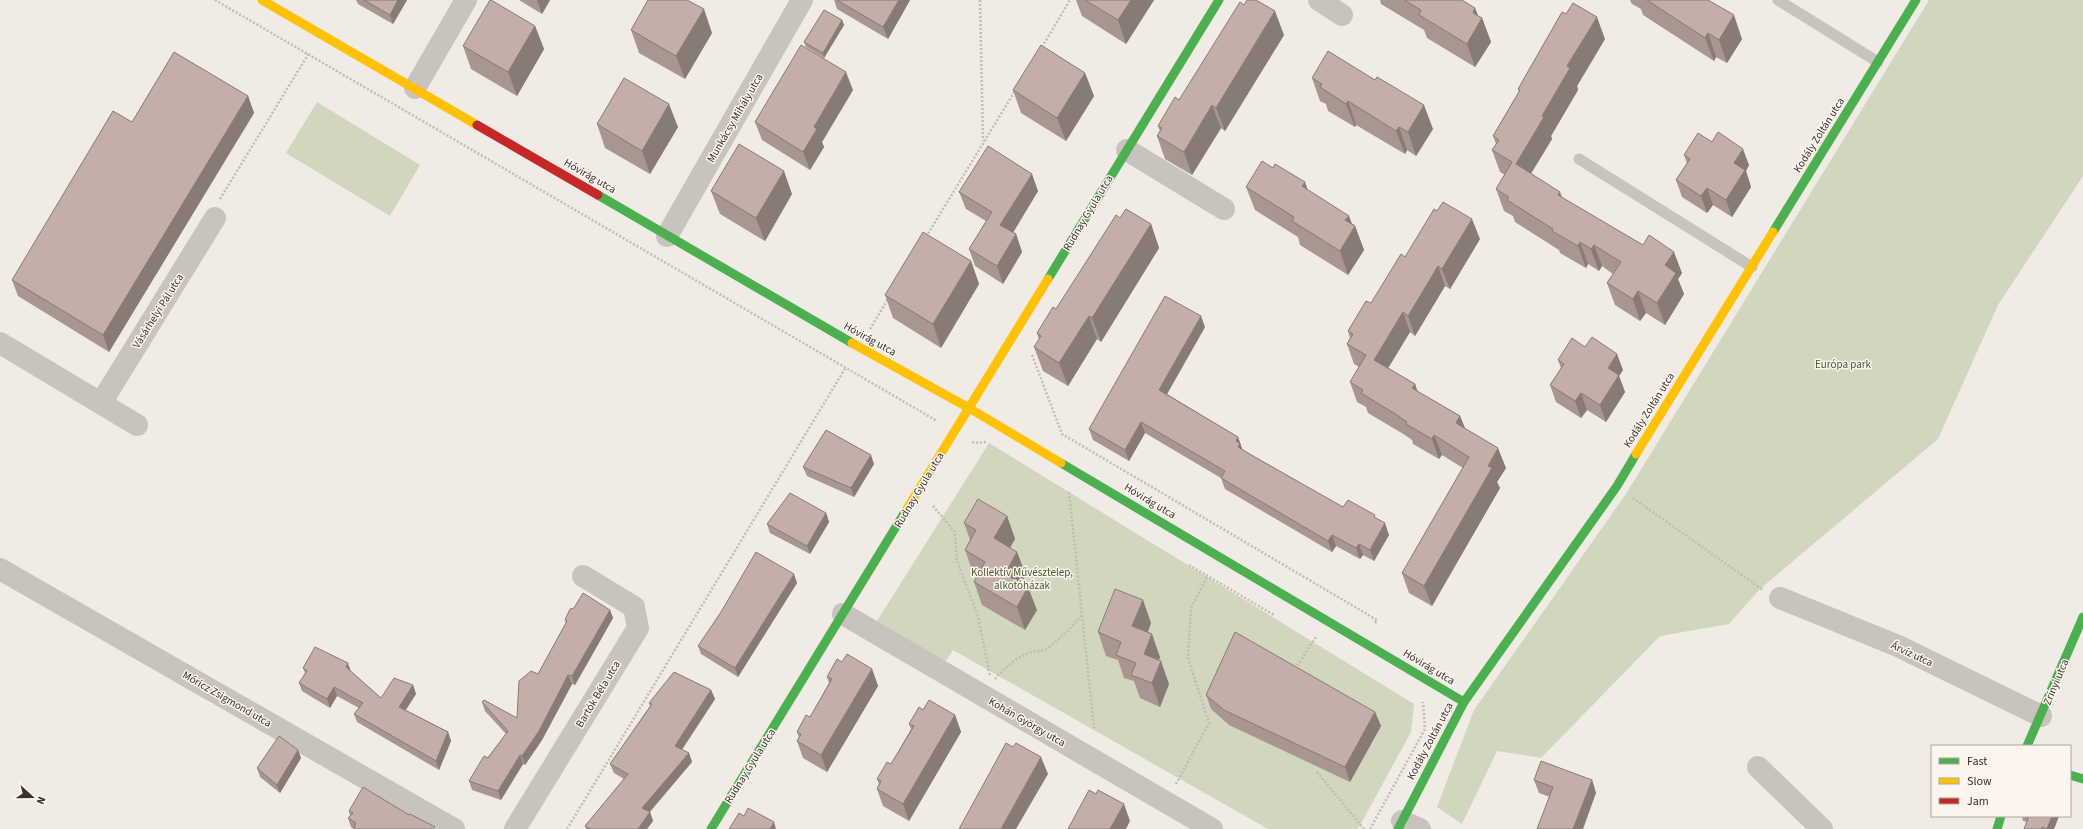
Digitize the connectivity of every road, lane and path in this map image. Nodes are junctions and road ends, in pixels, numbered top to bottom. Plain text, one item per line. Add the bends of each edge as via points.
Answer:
1 (215, 0) edge
2 (262, 0) edge
3 (466, 0) edge
4 (802, 0) edge
5 (980, 0) edge
6 (1070, 0) edge
7 (1219, 0) edge
8 (1319, 0) edge
9 (1778, 0) edge
10 (1916, 0) edge
11 (1342, 15) dead end
12 (321, 34) junction
13 (1042, 47) edge
14 (308, 54) junction
15 (1878, 62) junction
16 (415, 88) junction
17 (1017, 88) edge
18 (984, 142) junction
19 (1127, 150) junction
20 (1579, 159) dead end
21 (1224, 209) dead end
22 (215, 218) joint
23 (667, 236) junction
24 (926, 238) edge
25 (1752, 267) junction
26 (892, 292) edge
27 (0, 343) edge
28 (859, 347) junction
29 (1032, 355) dead end
30 (846, 368) junction
31 (101, 403) junction
32 (969, 408) junction
33 (137, 425) dead end
34 (954, 432) junction
35 (991, 442) dead end
36 (1617, 486) junction
37 (918, 490) junction
38 (1075, 491) dead end
39 (1216, 554) junction
40 (1188, 564) dead end
41 (0, 569) edge
42 (583, 576) dead end
43 (1207, 576) junction
44 (1780, 598) joint
45 (843, 614) junction
46 (1081, 615) junction
47 (2083, 617) edge
48 (1325, 618) junction
49 (1281, 619) dead end
50 (1308, 635) dead end
51 (1315, 639) junction
52 (1322, 642) dead end
53 (1365, 642) junction
54 (1292, 667) edge
55 (1417, 697) dead end
56 (1464, 702) junction
57 (2041, 716) junction
58 (1094, 728) dead end
59 (2027, 745) edge
60 (1758, 767) dead end
61 (1317, 772) dead end
62 (2071, 775) edge
63 (2083, 779) edge
64 (1165, 803) junction
65 (2001, 817) edge
66 (1406, 826) edge
67 (454, 829) edge
68 (515, 829) edge
69 (567, 829) edge
70 (711, 829) edge
71 (1212, 829) edge
72 (1364, 829) edge
73 (1370, 829) edge
74 (1822, 829) edge
75 (1997, 829) edge

1 - 14 path
2 - 12 street, Hóvirág utca
3 - 16 street
4 - 23 street, Munkácsy Mihály utca
5 - 18 path
6 - 13 path
7 - 19 street, Rudnay Gyula utca
8 - 11 street
9 - 15 lane
10 - 15 street, Kodály Zoltán utca
12 - 14 path
12 - 16 street, Hóvirág utca
14 - 22 path via 216,207
14 - 30 path
15 - 25 street, Kodály Zoltán utca
16 - 23 street, Hóvirág utca
17 - 18 path
18 - 24 path
19 - 21 street
19 - 32 street, Rudnay Gyula utca
20 - 25 lane
22 - 31 street, Vásárhelyi Pál utca
23 - 28 street, Hóvirág utca
25 - 36 street, Kodály Zoltán utca
26 - 28 path
27 - 31 street
28 - 30 path
28 - 32 street, Hóvirág utca
29 - 53 path via 1062,434 1377,620
30 - 34 path
30 - 69 path
31 - 33 street
32 - 34 street, Rudnay Gyula utca
32 - 39 street, Hóvirág utca
34 - 35 path via 975,443
34 - 37 street, Rudnay Gyula utca
36 - 44 path via 1760,588
36 - 56 street, Kodály Zoltán utca
37 - 45 street, Rudnay Gyula utca
37 - 46 path via 955,532 957,561 978,617 992,682 1006,667 1032,652 1041,652 1049,647 1066,633
38 - 46 path via 1068,487
39 - 43 path
39 - 48 street, Hóvirág utca
40 - 43 path
41 - 67 street, Móricz Zsigmond utca
42 - 68 street, Bartók Béla utca via 634,608 638,628
43 - 49 path
43 - 64 path via 1191,608 1188,658 1210,723
44 - 57 street, Árvíz utca via 1898,646
45 - 64 street, Kohán György utca
45 - 70 street, Rudnay Gyula utca
46 - 58 path
47 - 57 street, Zrínyi utca
48 - 51 path
48 - 53 street, Hóvirág utca
50 - 51 path
51 - 52 path
51 - 54 path via 1296,669
53 - 56 street, Hóvirág utca
55 - 73 path via 1423,701 1425,729
56 - 66 street, Kodály Zoltán utca
57 - 59 street, Zrínyi utca
60 - 74 street
61 - 72 path
62 - 63 street
64 - 71 street, Kohán György utca
65 - 75 street

